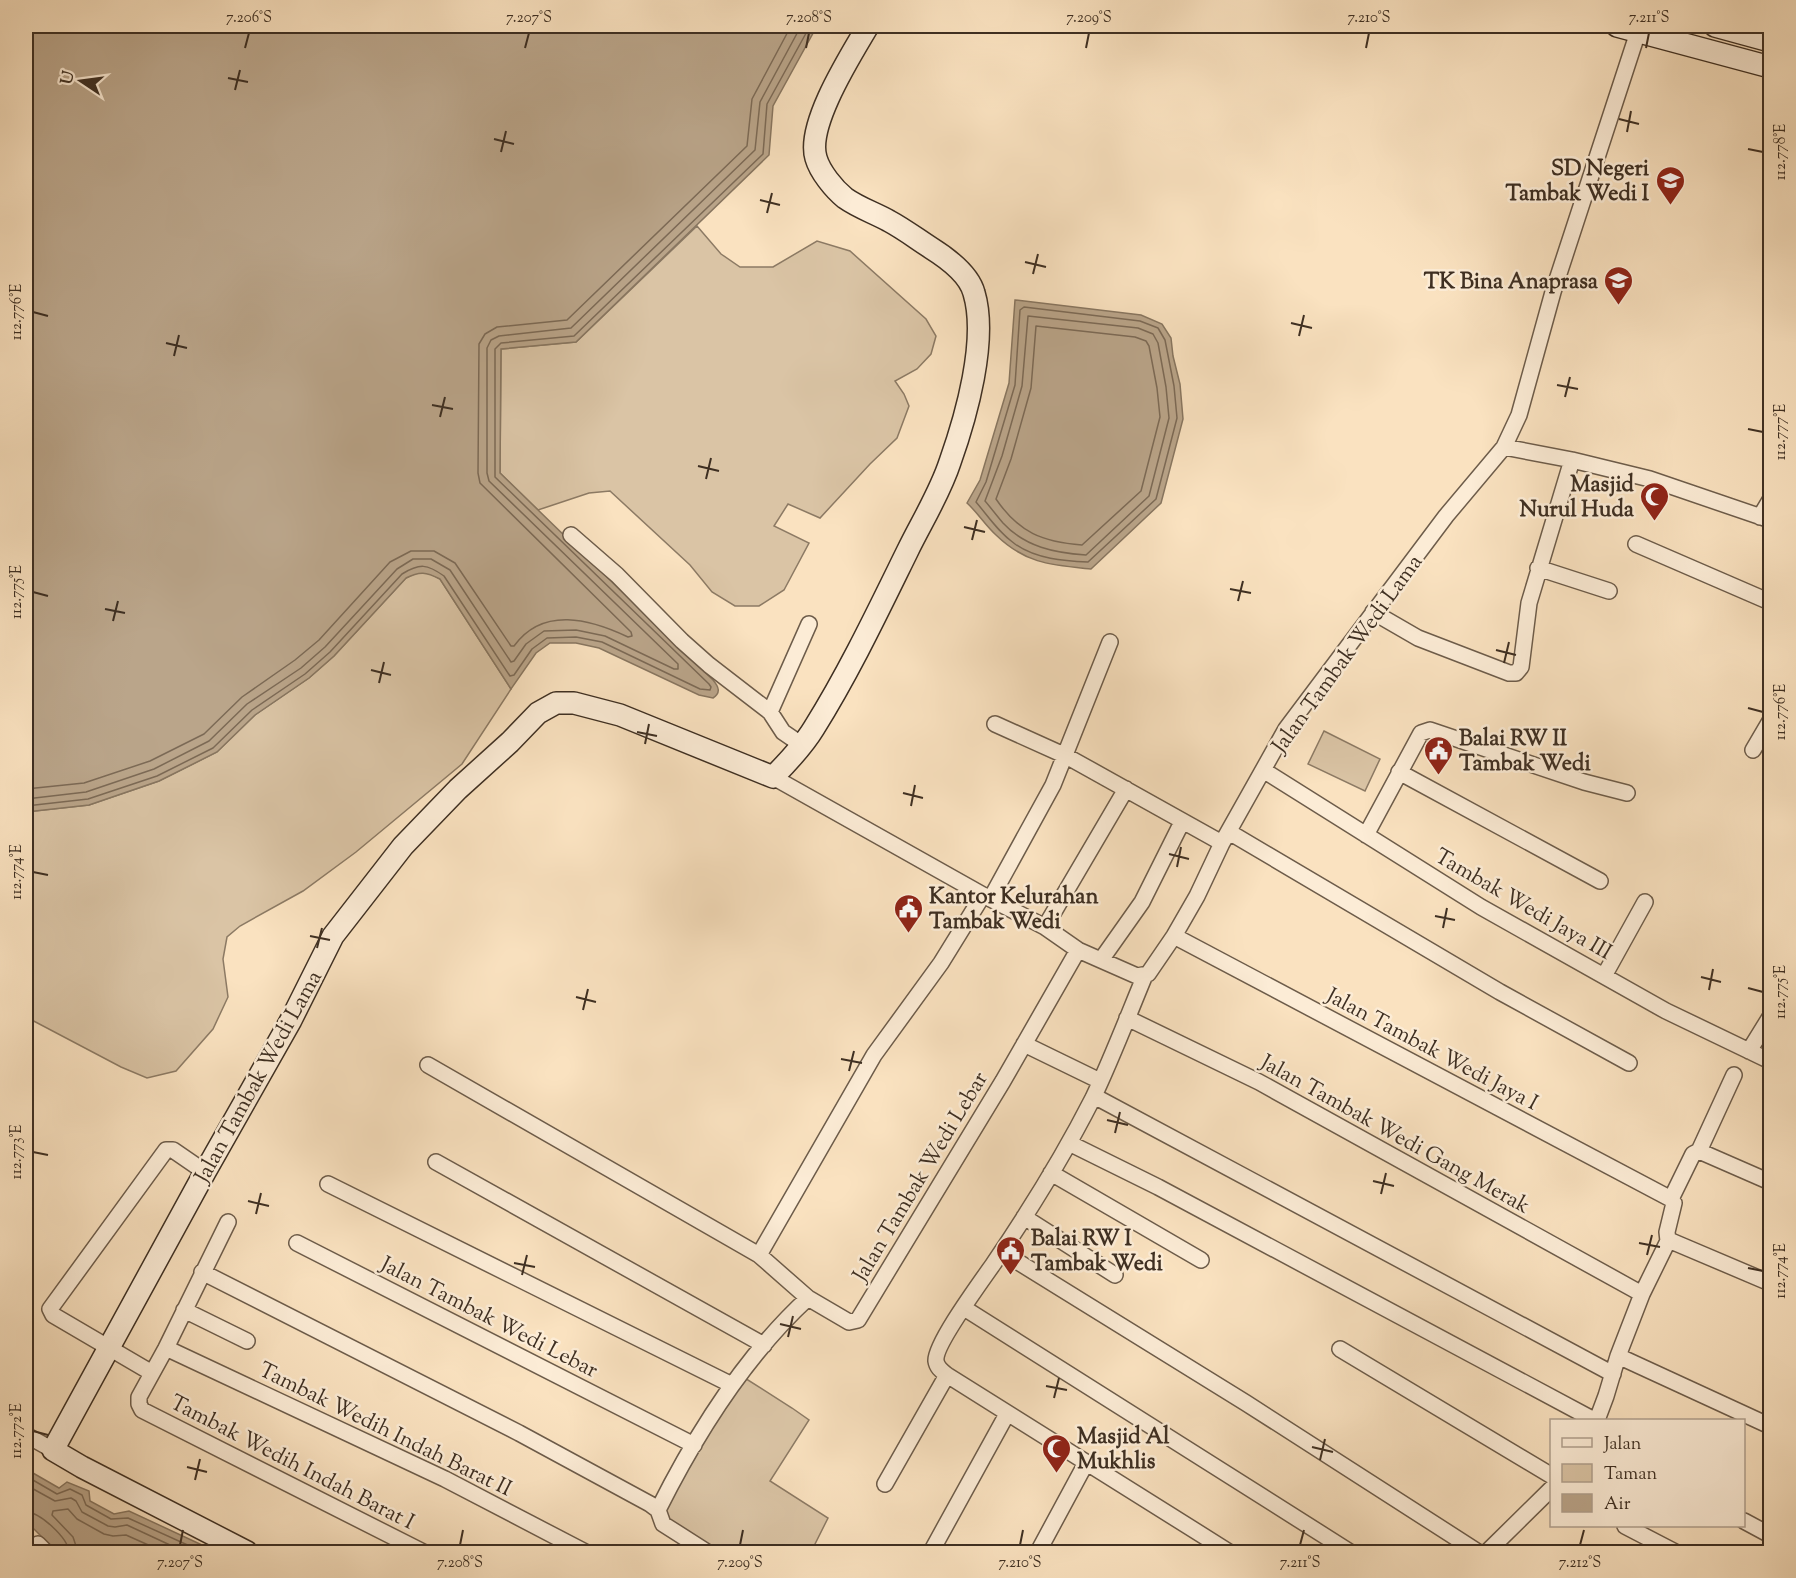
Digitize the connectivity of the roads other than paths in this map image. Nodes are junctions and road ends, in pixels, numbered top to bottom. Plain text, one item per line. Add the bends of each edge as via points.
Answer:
1 (868, 26) edge
2 (1617, 26) edge
3 (1715, 26) edge
4 (1638, 32) junction
5 (1770, 41) edge
6 (1770, 67) edge
7 (1504, 447) junction
8 (1572, 460) junction
9 (1770, 500) edge
10 (1765, 519) edge
11 (571, 536) dead end
12 (1636, 544) dead end
13 (1538, 568) junction
14 (1609, 591) dead end
15 (1770, 602) edge
16 (1373, 612) junction
17 (809, 624) dead end
18 (1110, 642) dead end
19 (770, 712) junction
20 (1769, 723) edge
21 (994, 724) dead end
22 (802, 745) junction
23 (1753, 750) dead end
24 (1065, 756) junction
25 (1263, 770) junction
26 (1399, 772) junction
27 (773, 777) junction
28 (1126, 789) junction
29 (1627, 793) dead end
30 (1182, 822) junction
31 (1366, 835) junction
32 (1226, 838) junction
33 (1600, 881) dead end
34 (987, 897) junction
35 (1645, 902) dead end
36 (1045, 927) junction
37 (1174, 936) junction
38 (1078, 950) junction
39 (1101, 960) junction
40 (1145, 975) junction
41 (1604, 976) junction
42 (1770, 1017) edge
43 (1127, 1018) junction
44 (1024, 1044) junction
45 (1749, 1051) junction
46 (1770, 1061) edge
47 (1629, 1063) dead end
48 (428, 1065) dead end
49 (1734, 1075) dead end
50 (1097, 1088) junction
51 (1069, 1143) junction
52 (1699, 1151) junction
53 (436, 1162) dead end
54 (205, 1172) junction
55 (1051, 1173) junction
56 (1770, 1182) edge
57 (328, 1184) dead end
58 (1671, 1199) junction
59 (1024, 1217) junction
60 (228, 1222) dead end
61 (1668, 1241) junction
62 (297, 1243) dead end
63 (1002, 1252) junction
64 (759, 1255) junction
65 (1201, 1260) dead end
66 (202, 1272) junction
67 (1115, 1275) dead end
68 (1770, 1283) edge
69 (1642, 1294) junction
70 (808, 1299) junction
71 (964, 1308) junction
72 (184, 1310) junction
73 (247, 1341) dead end
74 (764, 1345) junction
75 (109, 1348) junction
76 (166, 1348) junction
77 (1340, 1349) dead end
78 (1618, 1356) junction
79 (152, 1373) junction
80 (1613, 1374) junction
81 (947, 1375) junction
82 (732, 1385) junction
83 (1007, 1414) junction
84 (1593, 1419) edge
85 (1595, 1419) edge
86 (1770, 1426) edge
87 (26, 1435) edge
88 (694, 1445) junction
89 (53, 1450) junction
90 (1086, 1463) junction
91 (1550, 1475) edge
92 (885, 1484) dead end
93 (1550, 1489) edge
94 (658, 1510) junction
95 (1745, 1522) edge
96 (1627, 1527) edge
97 (1770, 1535) edge
98 (1490, 1549) edge
99 (1220, 1550) edge
100 (247, 1552) edge
101 (423, 1552) edge
102 (585, 1552) edge
103 (707, 1552) edge
104 (931, 1552) edge
105 (1038, 1552) edge
106 (1350, 1552) edge
107 (1478, 1552) edge
108 (1509, 1552) edge
109 (1675, 1552) edge

1 - 22 street via 819,121 814,141 816,158 843,196 890,221 941,255 967,278 974,293 976,350 963,423 949,465 858,650
2 - 4 street
3 - 5 street
4 - 6 street
4 - 7 street, Jalan Tambak Wedi Lama via 1553,292 1519,415
7 - 8 street
7 - 16 street, Jalan Tambak Wedi Lama
8 - 10 street via 1650,479
8 - 13 street
9 - 10 street
11 - 19 street via 709,665
12 - 15 street
13 - 14 street
13 - 16 street via 1521,667 1516,673 1418,638
16 - 25 street, Jalan Tambak Wedi Lama via 1286,729
17 - 19 street
18 - 24 street
19 - 22 street via 783,732
20 - 23 street
21 - 24 street
22 - 27 street
24 - 28 street
24 - 34 street via 1053,784
25 - 31 street, Tambak Wedi Jaya III
25 - 32 street, Jalan Tambak Wedi Lama
26 - 29 street via 1421,733 1430,730
26 - 31 street
26 - 33 street
27 - 34 street, Jalan Tambak Wedi Lama
27 - 54 street, Jalan Tambak Wedi Lama via 628,718 584,705 556,703 538,713 403,846 342,923
28 - 30 street
28 - 36 street
30 - 32 street
30 - 39 street via 1142,902
31 - 41 street, Tambak Wedi Jaya III via 1481,907
32 - 37 street, Jalan Tambak Wedi Lama
32 - 47 street
34 - 36 street, Jalan Tambak Wedi Lama
34 - 64 street via 874,1055
35 - 41 street
36 - 38 street, Jalan Tambak Wedi Lama
37 - 40 street, Jalan Tambak Wedi Lama
37 - 58 street, Jalan Tambak Wedi Jaya I
38 - 39 street, Jalan Tambak Wedi Lama
38 - 44 street, Jalan Tambak Wedi Lebar
39 - 40 street, Jalan Tambak Wedi Lama via 1137,976
40 - 43 street
41 - 45 street, Tambak Wedi Jaya III
42 - 45 street
43 - 50 street
43 - 69 street, Jalan Tambak Wedi Gang Merak via 1258,1082
44 - 50 street
44 - 70 street, Jalan Tambak Wedi Lebar via 858,1320 849,1322
45 - 46 street, Tambak Wedi Jaya III
48 - 64 street, Jalan Tambak Wedi Lebar
49 - 52 street
50 - 51 street
50 - 80 street
51 - 55 street
51 - 84 street
52 - 56 street
52 - 58 street via 1693,1154
53 - 74 street
54 - 75 street, Jalan Tambak Wedi Lama
54 - 75 street via 173,1150 166,1150 50,1309 53,1315
55 - 59 street
55 - 65 street
57 - 82 street, Jalan Tambak Wedi Lebar
58 - 61 street via 1674,1203
59 - 63 street
59 - 67 street
60 - 66 street
61 - 68 street
61 - 69 street
62 - 88 street, Jalan Tambak Wedi Lebar
63 - 71 street
63 - 107 street
64 - 70 street, Jalan Tambak Wedi Lebar
66 - 72 street
66 - 94 street via 519,1433
69 - 78 street
70 - 74 street
71 - 81 street via 938,1351 938,1368
71 - 106 street
72 - 73 street
72 - 76 street
74 - 82 street
75 - 79 street
75 - 89 street, Jalan Tambak Wedi Lama
76 - 79 street
76 - 102 street, Tambak Wedih Indah Barat II via 445,1479
77 - 91 street
78 - 80 street
78 - 86 street
79 - 101 street, Tambak Wedih Indah Barat I via 139,1397 142,1410
80 - 85 street
81 - 83 street
81 - 92 street
82 - 88 street
83 - 90 street
83 - 104 street
87 - 89 street
88 - 94 street
89 - 100 street
90 - 99 street
90 - 105 street
93 - 98 street
94 - 103 street via 663,1524
95 - 97 street
96 - 109 street
98 - 108 street

